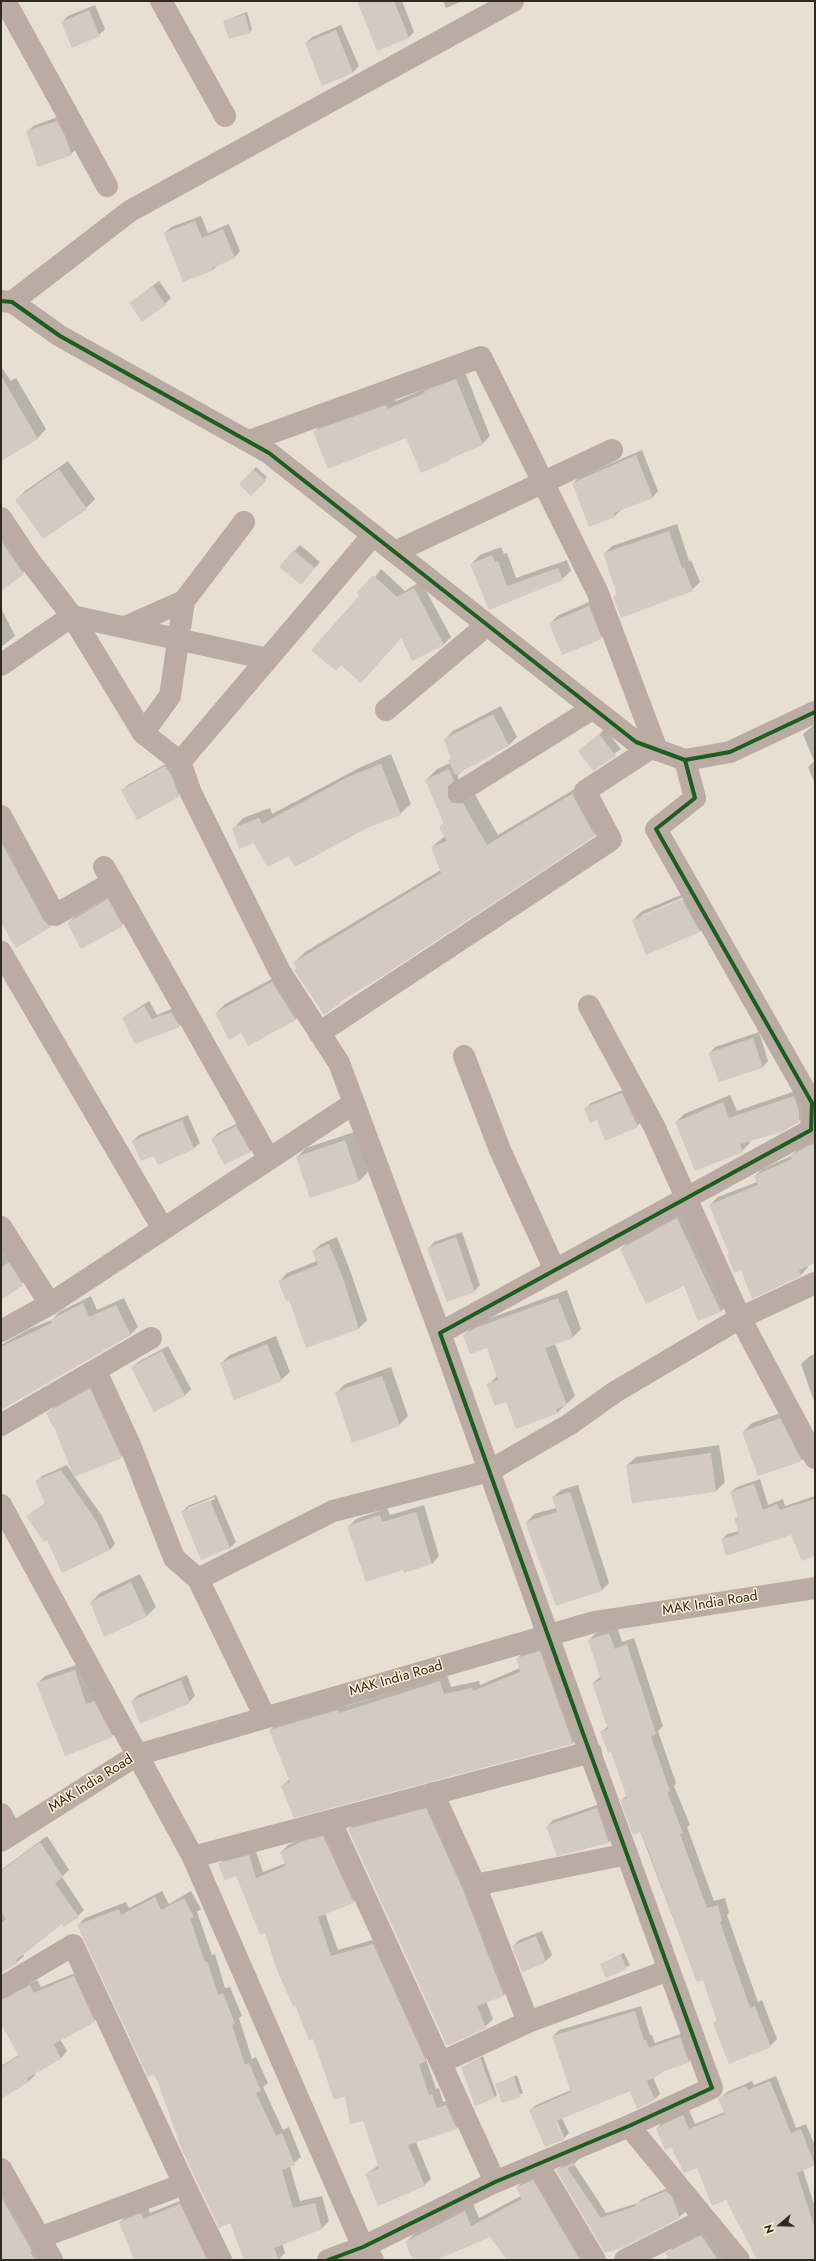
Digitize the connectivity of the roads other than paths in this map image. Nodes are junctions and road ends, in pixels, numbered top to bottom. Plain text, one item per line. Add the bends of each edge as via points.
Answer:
1 (5, 1) edge
2 (161, 1) edge
3 (513, 1) edge
4 (225, 116) dead end
5 (107, 186) dead end
6 (7, 301) edge
7 (249, 441) junction
8 (612, 450) dead end
9 (543, 482) junction
10 (1, 518) edge
11 (244, 522) dead end
12 (373, 534) junction
13 (395, 552) junction
14 (184, 601) junction
15 (72, 616) junction
16 (487, 625) junction
17 (125, 627) junction
18 (178, 639) junction
19 (268, 659) junction
20 (1, 664) edge
21 (592, 709) junction
22 (386, 710) dead end
23 (815, 712) edge
24 (143, 733) junction
25 (654, 749) junction
26 (685, 760) junction
27 (180, 762) junction
28 (459, 792) dead end
29 (1, 816) edge
30 (1, 952) edge
31 (588, 1006) dead end
32 (318, 1033) junction
33 (464, 1056) dead end
34 (354, 1103) junction
35 (269, 1159) junction
36 (685, 1197) junction
37 (1, 1227) edge
38 (163, 1229) junction
39 (555, 1270) junction
40 (815, 1283) edge
41 (50, 1304) junction
42 (740, 1318) junction
43 (1, 1331) edge
44 (440, 1333) junction
45 (151, 1338) dead end
46 (96, 1371) junction
47 (1, 1425) edge
48 (813, 1447) edge
49 (489, 1471) junction
50 (1, 1505) edge
51 (198, 1579) junction
52 (815, 1588) edge
53 (547, 1635) junction
54 (265, 1717) junction
55 (591, 1752) junction
56 (137, 1754) junction
57 (433, 1793) junction
58 (1, 1814) edge
59 (331, 1822) junction
60 (7, 1837) edge
61 (626, 1854) junction
62 (193, 1857) junction
63 (475, 1885) junction
64 (669, 1970) junction
65 (1, 1988) edge
66 (528, 2022) junction
67 (442, 2062) junction
68 (629, 2126) junction
69 (538, 2164) junction
70 (1, 2169) edge
71 (495, 2182) junction
72 (184, 2184) junction
73 (706, 2219) junction
74 (40, 2238) junction
75 (368, 2254) edge
76 (52, 2260) edge
77 (221, 2260) edge
78 (328, 2260) edge
79 (595, 2260) edge
80 (625, 2260) edge
81 (739, 2260) edge

1 - 5 street
2 - 4 street
3 - 6 street via 130,211
6 - 7 street via 60,336
7 - 9 street via 481,358
7 - 12 street via 270,453
8 - 9 street
9 - 13 street
9 - 25 street via 597,591
10 - 15 street
11 - 14 street
12 - 13 street
12 - 19 street
13 - 16 street
14 - 17 street
14 - 18 street
15 - 17 street
15 - 20 street
15 - 24 street
16 - 21 street
16 - 22 street
17 - 18 street
18 - 19 street
18 - 24 street via 170,696
19 - 27 street
21 - 25 street via 636,742
21 - 28 street
23 - 26 street via 730,752
24 - 27 street
25 - 26 street
25 - 32 street via 585,791 611,840
26 - 36 street via 695,798 656,829 812,1103 811,1130
27 - 32 street via 191,793 279,970
29 - 35 street via 55,915 108,875
30 - 38 street
31 - 36 street via 654,1126
32 - 34 street via 339,1063
33 - 39 street via 500,1150
34 - 35 street
34 - 44 street
35 - 38 street
36 - 39 street
36 - 42 street
37 - 41 street
38 - 41 street
39 - 44 street
40 - 42 street
41 - 43 street
42 - 48 street
42 - 49 street via 615,1392 570,1424
44 - 49 street
45 - 46 street
46 - 47 street
46 - 51 street via 130,1445 174,1558
49 - 51 street via 333,1511
49 - 53 street
50 - 56 street
51 - 54 street
52 - 53 street, MAK India Road via 594,1622
53 - 54 street, MAK India Road
53 - 55 street
54 - 56 street, MAK India Road
55 - 57 street
55 - 61 street
56 - 60 street, MAK India Road
56 - 62 street
57 - 59 street
57 - 63 street
58 - 60 street
59 - 62 street
59 - 67 street
61 - 63 street
61 - 64 street
62 - 75 street
63 - 66 street
64 - 66 street
64 - 68 street via 712,2088
65 - 72 street via 73,1945
66 - 67 street
67 - 71 street
68 - 69 street
68 - 73 street
69 - 71 street
69 - 79 street
70 - 74 street
71 - 75 street
72 - 74 street
72 - 77 street
73 - 80 street
73 - 81 street
74 - 76 street
75 - 78 street

